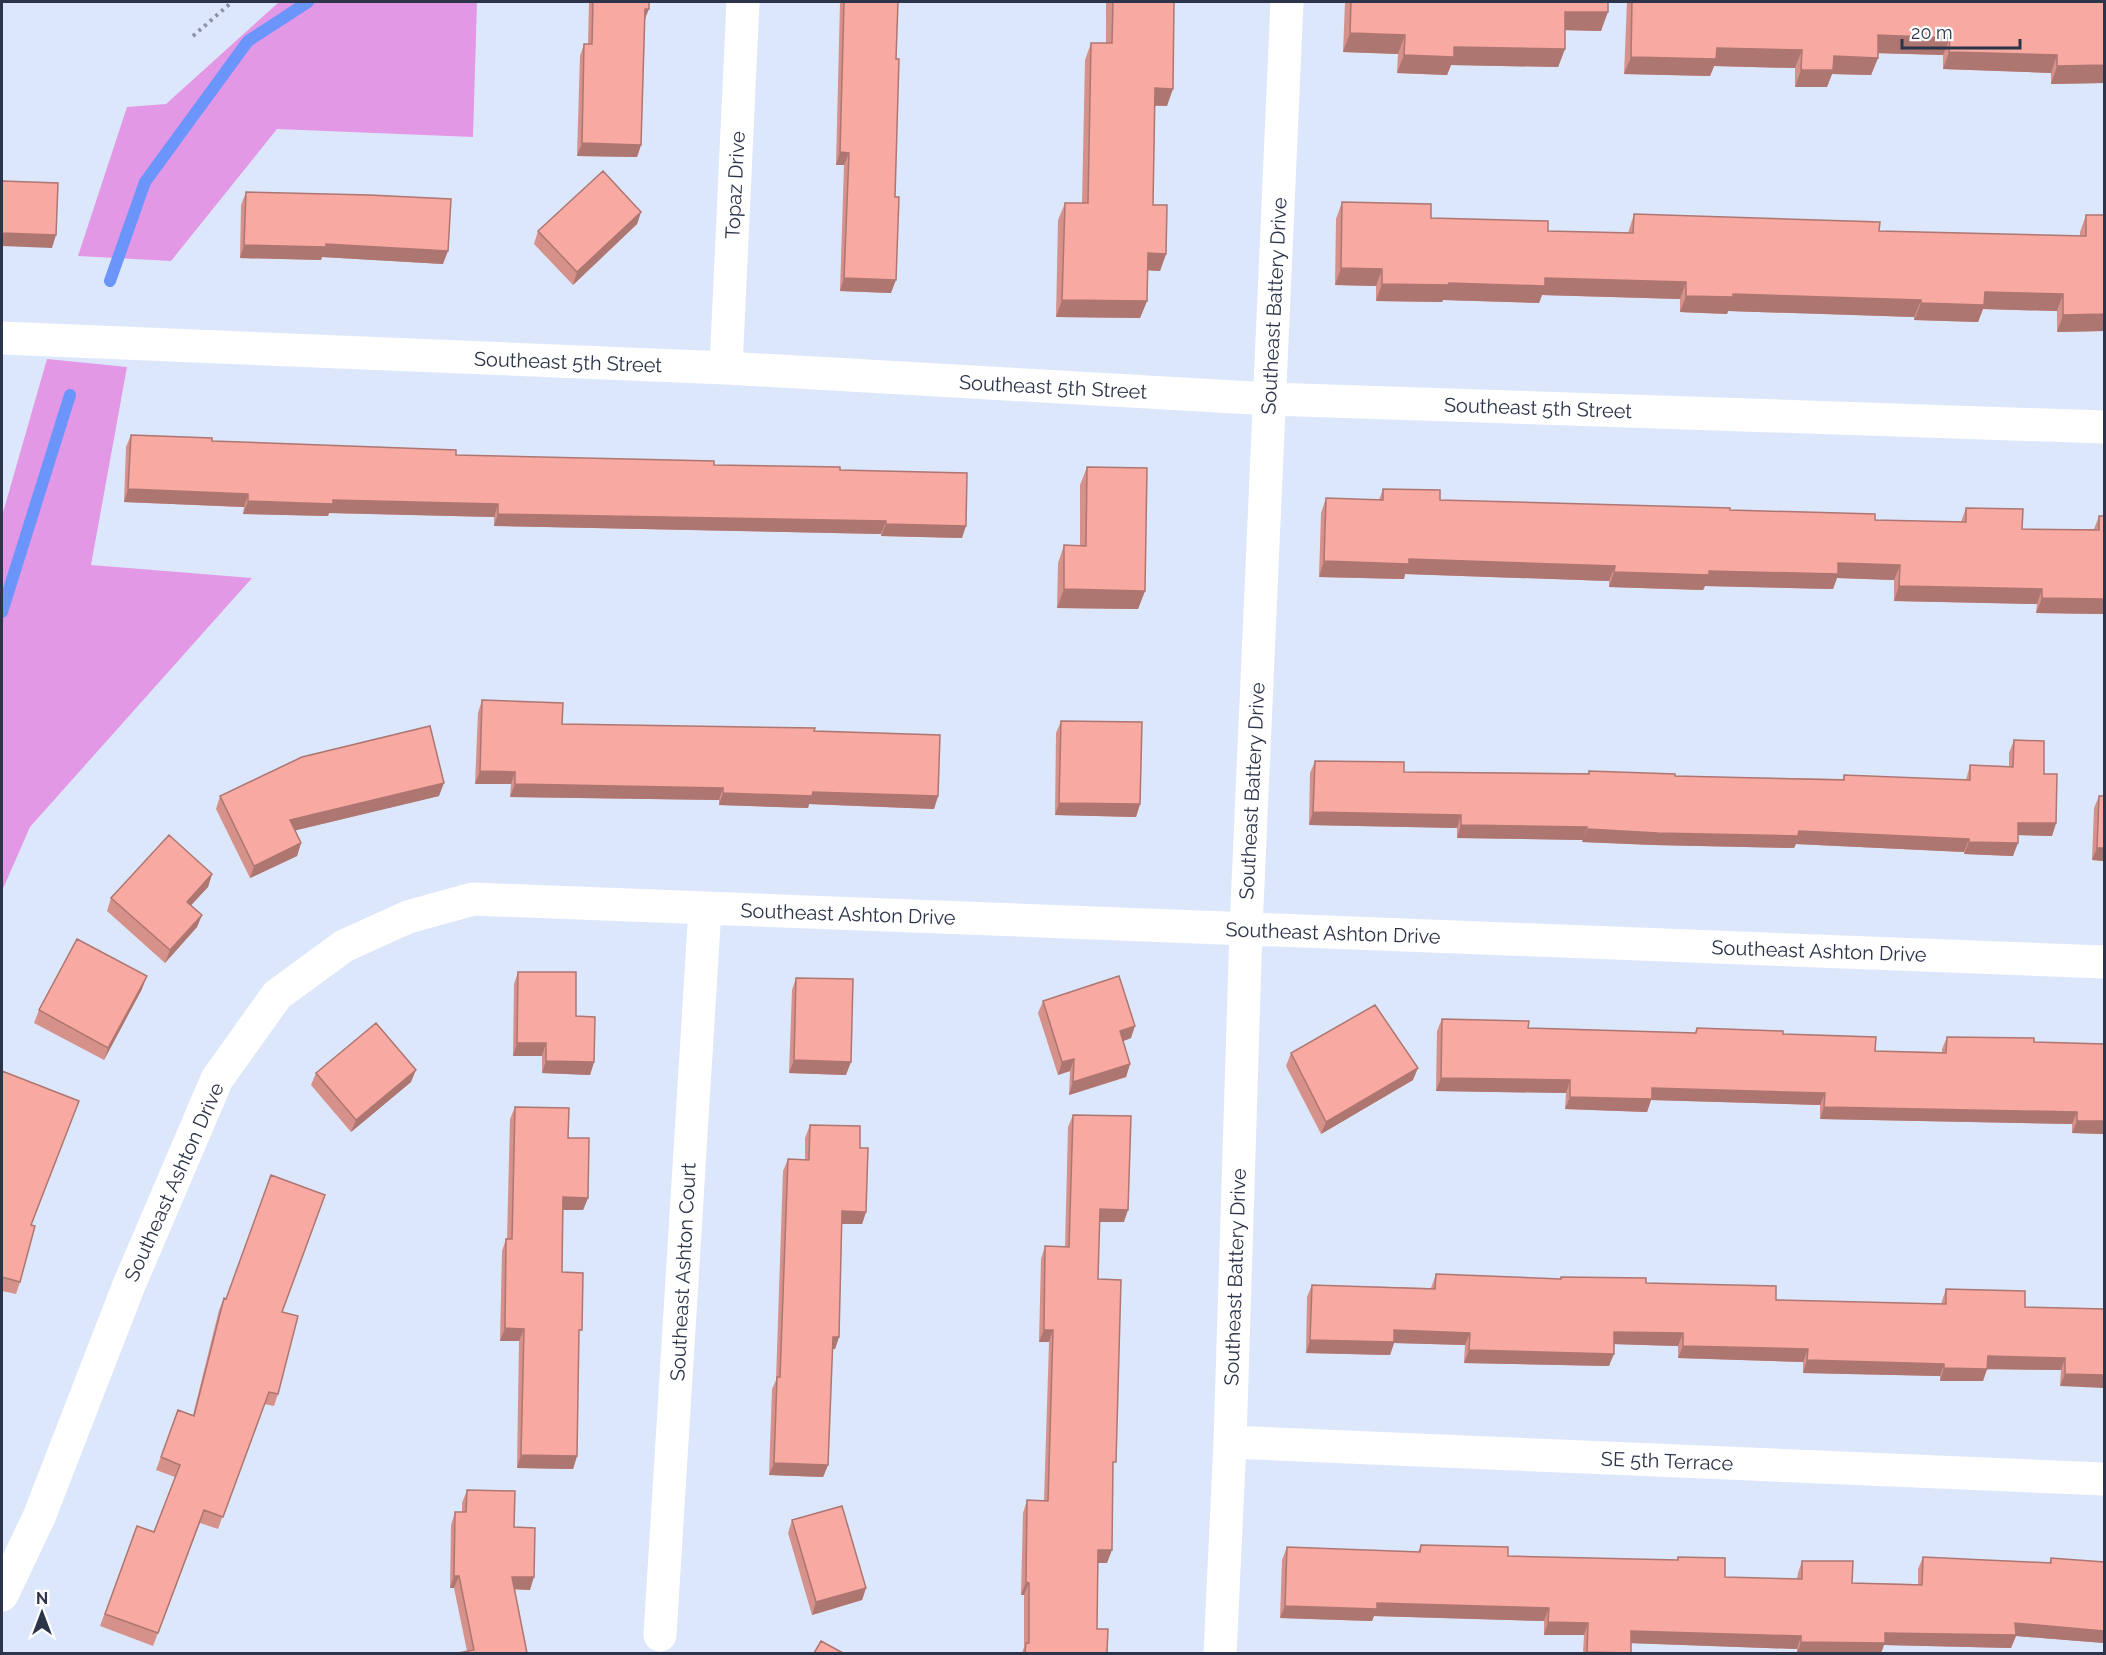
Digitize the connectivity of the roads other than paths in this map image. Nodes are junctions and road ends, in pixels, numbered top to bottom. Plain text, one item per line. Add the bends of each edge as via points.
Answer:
1 (743, 2) edge
2 (1287, 2) edge
3 (2, 338) edge
4 (726, 368) junction
5 (1270, 399) junction
6 (2104, 427) edge
7 (705, 909) junction
8 (1246, 929) junction
9 (2104, 962) edge
10 (1230, 1442) junction
11 (2104, 1479) edge
12 (2, 1595) edge
13 (660, 1635) dead end
14 (1220, 1653) edge

1 - 4 street, Topaz Drive
2 - 5 street, Southeast Battery Drive
3 - 4 street, Southeast 5th Street
4 - 5 street, Southeast 5th Street
5 - 6 street, Southeast 5th Street
5 - 8 street, Southeast Battery Drive
7 - 8 street, Southeast Ashton Drive
7 - 12 street, Southeast Ashton Drive via 473,899 408,917 344,946 277,995 217,1079 129,1285 39,1517
7 - 13 street, Southeast Ashton Court
8 - 9 street, Southeast Ashton Drive
8 - 10 street, Southeast Battery Drive
10 - 11 street, SE 5th Terrace
10 - 14 street, Southeast Battery Drive

